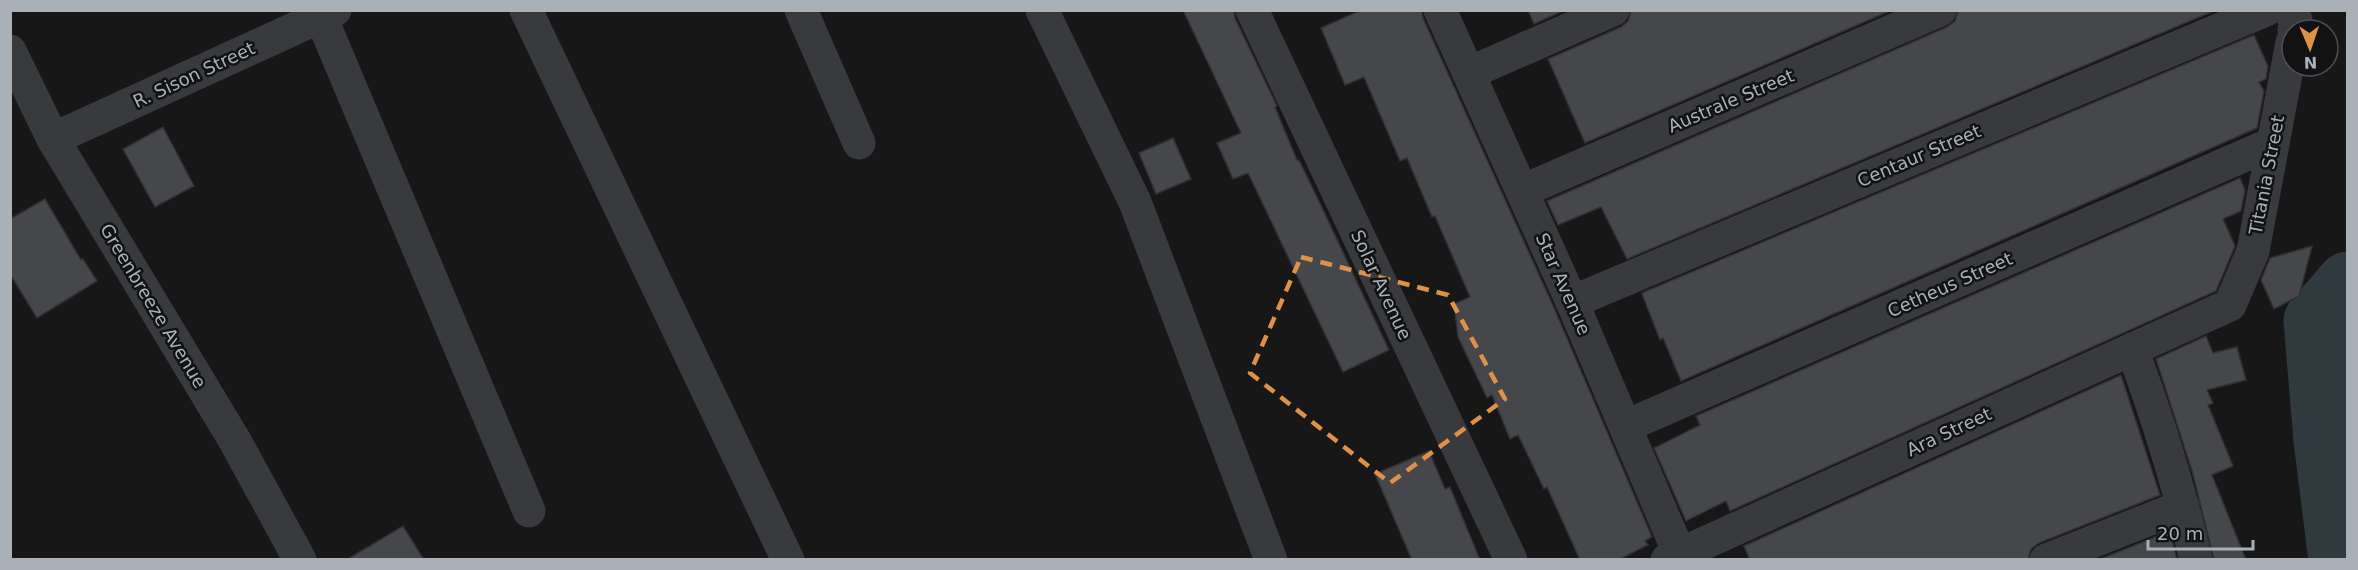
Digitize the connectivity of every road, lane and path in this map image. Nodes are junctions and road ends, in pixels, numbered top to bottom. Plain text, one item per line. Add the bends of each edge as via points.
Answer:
1 (526, 10) edge
2 (801, 10) edge
3 (1042, 10) edge
4 (1440, 10) edge
5 (1613, 10) edge
6 (1940, 10) edge
7 (2266, 10) edge
8 (1257, 12) edge
9 (325, 13) edge
10 (10, 51) edge
11 (1469, 73) junction
12 (2285, 78) edge
13 (53, 139) junction
14 (859, 143) dead end
15 (2273, 143) junction
16 (1522, 191) junction
17 (1572, 302) junction
18 (2229, 305) joint
19 (2132, 349) junction
20 (1626, 426) junction
21 (2183, 506) junction
22 (529, 511) dead end
23 (1677, 558) edge
24 (300, 560) edge
25 (788, 560) edge
26 (1271, 560) edge
27 (1511, 560) edge
28 (2046, 560) edge
29 (2196, 560) edge

1 - 25 street
2 - 14 street
3 - 26 street via 1135,202
4 - 11 street, Star Avenue
5 - 11 street
6 - 16 street, Australe Street
7 - 17 street, Centaur Street
8 - 27 street, Solar Avenue
9 - 13 street, R. Sison Street
9 - 22 street
10 - 13 street, Greenbreeze Avenue
11 - 16 street, Star Avenue
12 - 15 street, Titania Street
13 - 24 street, Greenbreeze Avenue via 235,441
15 - 18 street, Titania Street via 2253,251
15 - 20 street, Cetheus Street
16 - 17 street, Star Avenue
17 - 20 street, Star Avenue
18 - 19 street, Ara Street
19 - 21 street
19 - 23 street, Ara Street
20 - 23 street, Star Avenue
21 - 28 street
21 - 29 street

